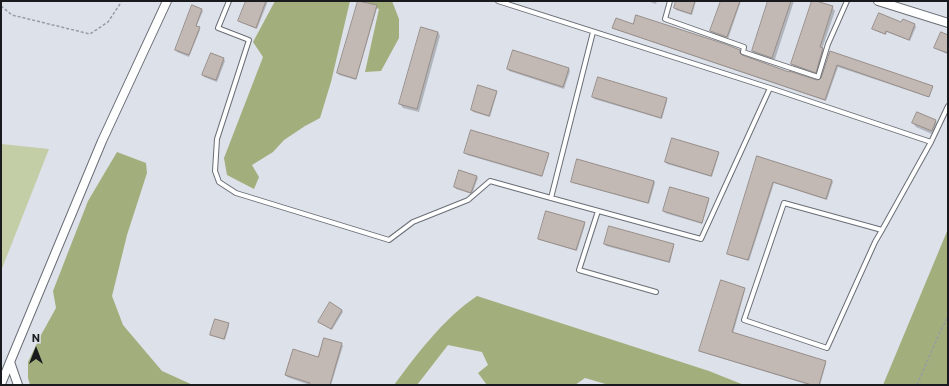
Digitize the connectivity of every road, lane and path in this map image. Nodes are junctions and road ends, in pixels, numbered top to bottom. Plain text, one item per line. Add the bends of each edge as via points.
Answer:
1 (122, 1) edge
2 (167, 1) edge
3 (229, 1) edge
4 (498, 1) edge
5 (670, 1) edge
6 (847, 1) edge
7 (878, 1) edge
8 (1, 6) edge
9 (948, 23) edge
10 (593, 32) junction
11 (770, 88) junction
12 (948, 106) edge
13 (930, 142) junction
14 (551, 198) junction
15 (598, 211) junction
16 (882, 230) junction
17 (656, 292) dead end
18 (948, 317) edge
19 (10, 362) junction
20 (1, 384) edge
21 (18, 385) edge
22 (916, 385) edge

1 - 8 path via 108,22 90,34 12,15
2 - 19 street via 102,141
3 - 14 lane via 218,28 249,40 217,139 215,171 219,182 236,193 389,240 413,222 468,200 490,181
4 - 10 lane
5 - 6 lane via 665,19 744,47 743,52 818,76 828,44
7 - 9 street
10 - 11 lane
10 - 14 lane
11 - 13 lane
11 - 15 lane via 701,239
12 - 13 lane
13 - 16 lane
14 - 15 lane
15 - 17 lane via 579,270
16 - 16 lane via 827,348 744,320 784,202
18 - 22 path
19 - 20 street
19 - 21 street

